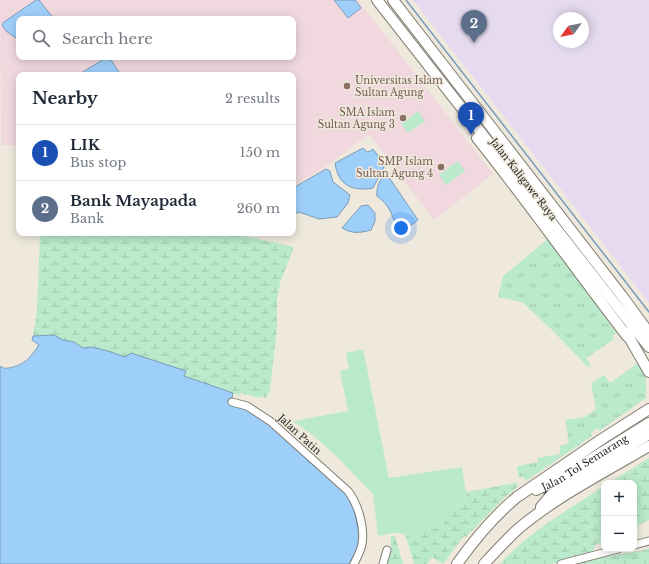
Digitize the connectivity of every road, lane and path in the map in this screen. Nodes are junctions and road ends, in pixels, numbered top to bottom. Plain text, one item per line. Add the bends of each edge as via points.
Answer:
1 (370, 0) edge
2 (377, 0) edge
3 (386, 0) edge
4 (393, 0) edge
5 (594, 276) junction
6 (649, 337) edge
7 (630, 338) junction
8 (649, 347) edge
9 (649, 372) edge
10 (232, 402) dead end
11 (648, 409) edge
12 (649, 423) edge
13 (649, 434) edge
14 (649, 446) edge
15 (517, 497) junction
16 (531, 519) junction
17 (649, 541) edge
18 (637, 544) edge
19 (387, 550) dead end
20 (607, 552) edge
21 (354, 564) edge
22 (382, 564) edge
23 (457, 564) edge
24 (484, 564) edge
25 (561, 564) edge

1 - 7 highway
2 - 5 highway, Jalan Kaligawe Raya
3 - 6 highway, Jalan Kaligawe Raya
4 - 6 highway via 626,302
5 - 7 highway
5 - 8 highway
7 - 9 highway
10 - 21 street, Jalan Patin via 247,406 275,425 348,491 356,503 363,536
11 - 15 highway
12 - 15 highway, Jalan Tol Semarang via 556,482
13 - 16 highway, Jalan Tol Semarang via 552,494
14 - 16 highway via 573,490
15 - 23 highway via 489,525
16 - 24 highway
17 - 18 street
19 - 22 street
20 - 25 street

